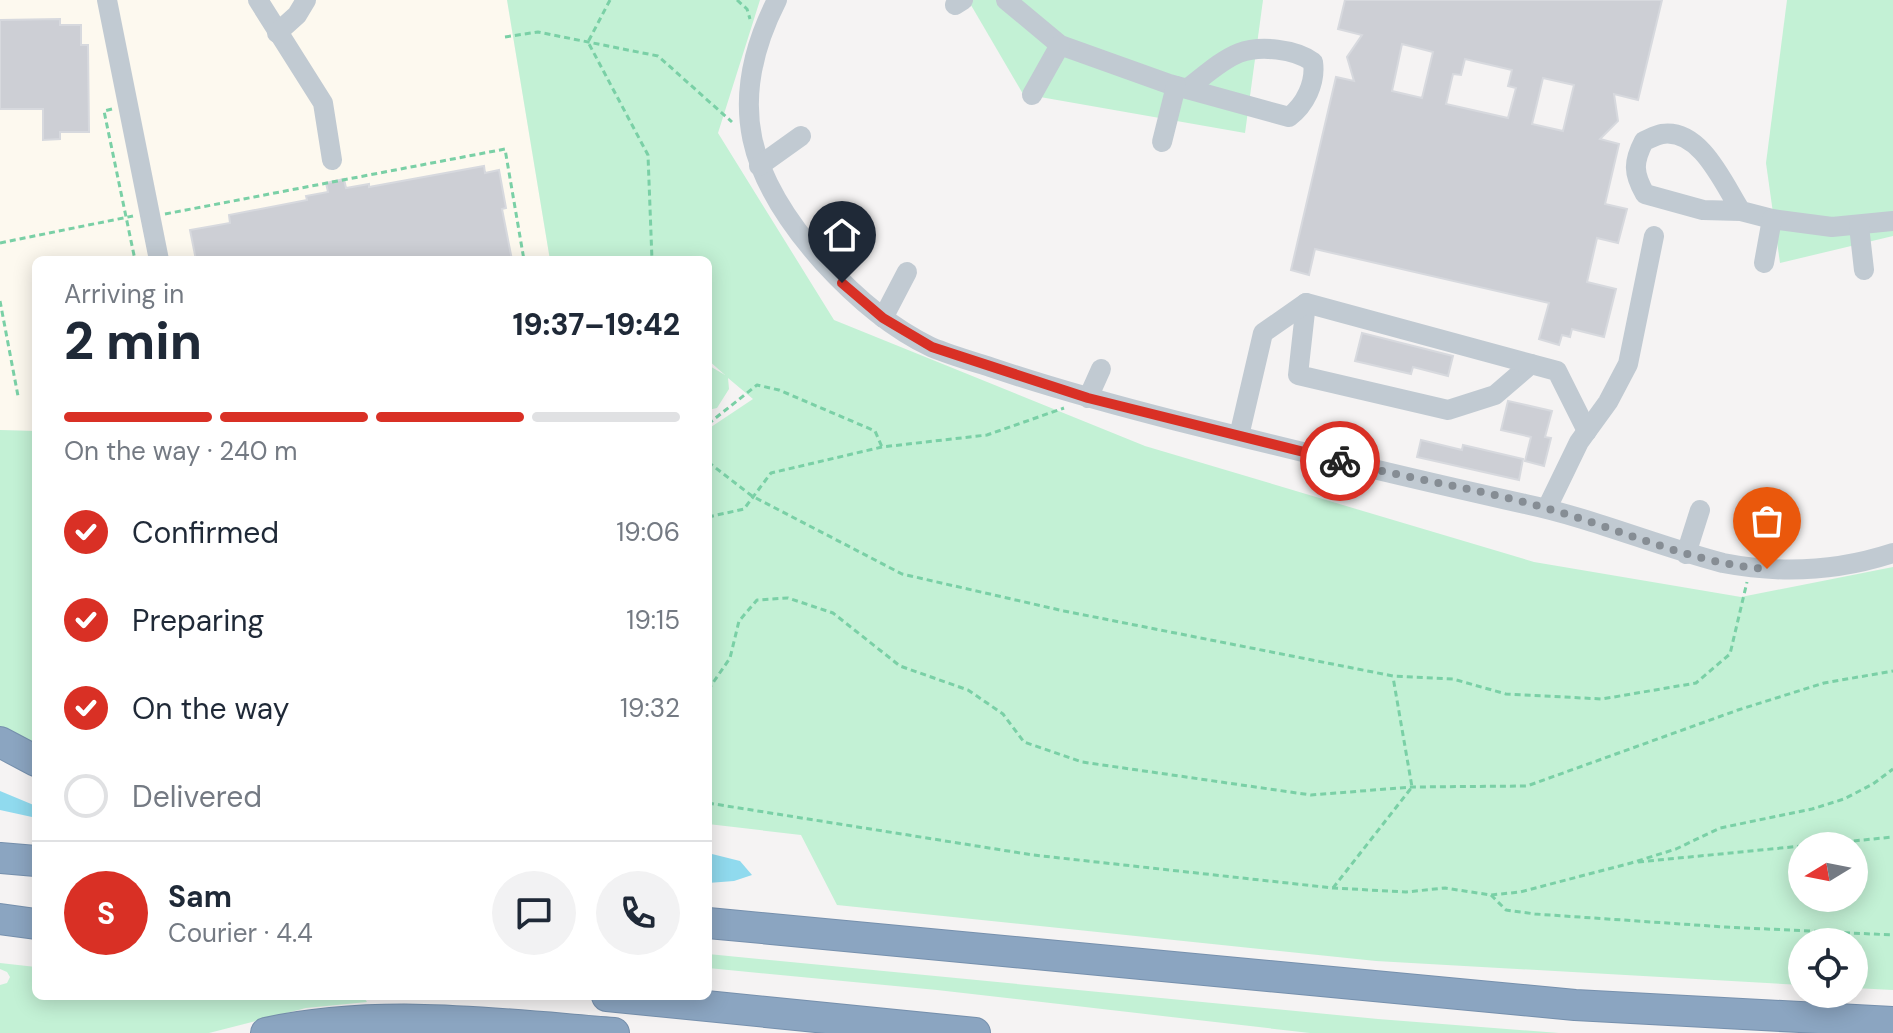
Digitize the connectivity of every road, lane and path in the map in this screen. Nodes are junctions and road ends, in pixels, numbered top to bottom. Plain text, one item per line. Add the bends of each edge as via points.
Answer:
1 (107, 0) edge
2 (258, 0) edge
3 (306, 0) edge
4 (610, 0) edge
5 (777, 0) edge
6 (1006, 0) edge
7 (277, 33) junction
8 (505, 37) dead end
9 (588, 42) junction
10 (1060, 45) junction
11 (1181, 87) junction
12 (1032, 95) dead end
13 (129, 105) junction
14 (734, 123) dead end
15 (801, 136) dead end
16 (1162, 142) dead end
17 (332, 160) dead end
18 (759, 166) junction
19 (1741, 211) junction
20 (151, 216) junction
21 (126, 217) junction
22 (1772, 219) junction
23 (1893, 221) edge
24 (1859, 226) junction
25 (1654, 236) dead end
26 (0, 243) edge
27 (134, 256) edge
28 (158, 256) edge
29 (523, 256) edge
30 (652, 256) edge
31 (1764, 263) dead end
32 (1864, 270) dead end
33 (907, 272) dead end
34 (0, 301) edge
35 (1306, 303) junction
36 (883, 318) junction
37 (1531, 364) junction
38 (1101, 369) dead end
39 (18, 396) dead end
40 (1088, 398) junction
41 (712, 421) edge
42 (1587, 431) junction
43 (1239, 436) junction
44 (882, 447) junction
45 (712, 465) edge
46 (752, 496) junction
47 (1547, 508) junction
48 (1700, 510) dead end
49 (712, 516) edge
50 (1893, 553) edge
51 (1686, 554) junction
52 (1748, 568) junction
53 (1893, 671) edge
54 (1393, 676) junction
55 (712, 684) edge
56 (0, 742) edge
57 (32, 759) edge
58 (1893, 769) edge
59 (1412, 787) junction
60 (712, 804) edge
61 (1893, 837) edge
62 (1868, 840) edge
63 (1788, 847) edge
64 (0, 858) edge
65 (32, 863) edge
66 (1631, 863) junction
67 (32, 864) edge
68 (0, 865) edge
69 (1333, 888) junction
70 (1491, 895) junction
71 (0, 919) edge
72 (32, 923) edge
73 (712, 923) edge
74 (0, 933) edge
75 (32, 935) edge
76 (1893, 935) edge
77 (647, 1000) edge
78 (1893, 1022) edge
79 (266, 1033) edge
80 (614, 1033) edge
81 (975, 1033) edge

1 - 13 street
2 - 7 street
3 - 7 street
4 - 9 path
5 - 18 street via 758,40 750,87 749,114
6 - 10 street
7 - 17 street via 323,103
8 - 9 path via 538,32
9 - 14 path via 658,56
9 - 30 path via 648,155
10 - 11 street
10 - 12 street
11 - 11 street via 1253,49 1308,58 1314,68 1303,104 1289,117
11 - 16 street
13 - 20 street
13 - 21 path via 104,111
15 - 18 street
18 - 36 street via 792,227 842,283
19 - 19 street via 1695,144 1663,134 1644,141 1635,157 1635,176 1645,194 1703,210
19 - 22 street
20 - 21 path
20 - 28 street
20 - 29 path via 505,149
21 - 26 path
21 - 27 path
22 - 24 street
22 - 31 street
23 - 24 street
24 - 32 street
25 - 42 street via 1628,364
33 - 36 street
34 - 39 path
35 - 37 street
35 - 37 street via 1298,375 1448,410 1495,395
35 - 43 street via 1263,333
36 - 40 street via 932,347
37 - 42 street via 1557,371
38 - 40 street
40 - 43 street
40 - 44 path via 987,435
41 - 44 path via 757,385 875,431
42 - 47 street
43 - 47 street
44 - 46 path via 771,473
45 - 46 path
46 - 49 path via 744,509
46 - 54 path via 902,574
47 - 51 street
48 - 51 street
50 - 52 street via 1805,570
51 - 52 street
52 - 54 path via 1730,654 1696,683 1602,699 1506,694 1453,679
53 - 59 path via 1809,688 1527,786
54 - 59 path
55 - 59 path via 730,658 739,621 757,600 788,598 833,613 900,666 968,690 1003,714 1024,742 1082,762 1311,795
56 - 57 highway
58 - 66 path via 1844,799 1720,828
59 - 69 path
60 - 69 path via 1033,855
61 - 62 path
63 - 66 path
64 - 65 highway
66 - 70 path
67 - 68 highway
69 - 70 path via 1445,888
70 - 76 path via 1506,910 1535,914
71 - 72 highway
73 - 78 highway via 1575,1005
74 - 75 highway
77 - 81 highway
79 - 80 highway via 370,1020

